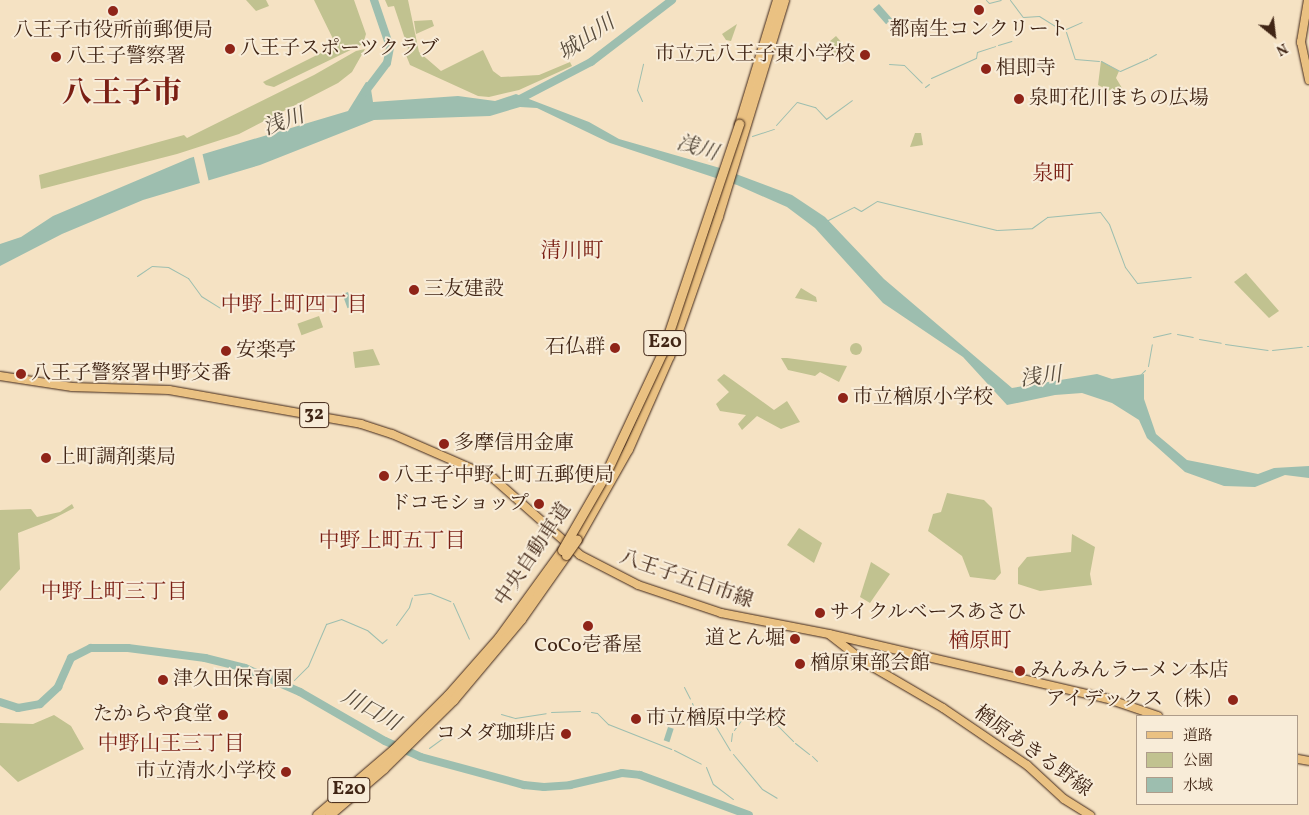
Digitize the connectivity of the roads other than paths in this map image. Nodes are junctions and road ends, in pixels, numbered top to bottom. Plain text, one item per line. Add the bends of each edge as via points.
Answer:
1 (777, 0) edge
2 (784, 0) edge
3 (1308, 0) edge
4 (773, 21) junction
5 (1309, 80) edge
6 (743, 125) junction
7 (0, 376) edge
8 (564, 553) junction
9 (829, 634) junction
10 (1155, 715) edge
11 (382, 766) junction
12 (318, 815) edge
13 (329, 815) edge
14 (1090, 815) edge

1 - 4 highway, 中央自動車道 / E20
2 - 4 highway, 中央自動車道 / E20
3 - 5 main road via 1301,42
4 - 6 highway, 中央自動車道 / E20
6 - 8 highway, 中央自動車道 / E20, bridge via 662,353 620,445
6 - 8 highway, 中央自動車道 / E20, bridge via 708,248 669,356 628,449 577,539
7 - 9 main road, 八王子五日市線 / 32 via 72,387 169,390 345,420 382,431 493,478 580,555 625,580 721,613
8 - 11 highway, 中央自動車道 / E20 via 487,662
9 - 10 main road, 八王子五日市線 / 32 via 1112,700
9 - 14 main road, 楢原あきる野線 via 866,663 943,708 1027,765 1064,798
11 - 12 highway, 中央自動車道 / E20
11 - 13 highway, 中央自動車道 / E20

